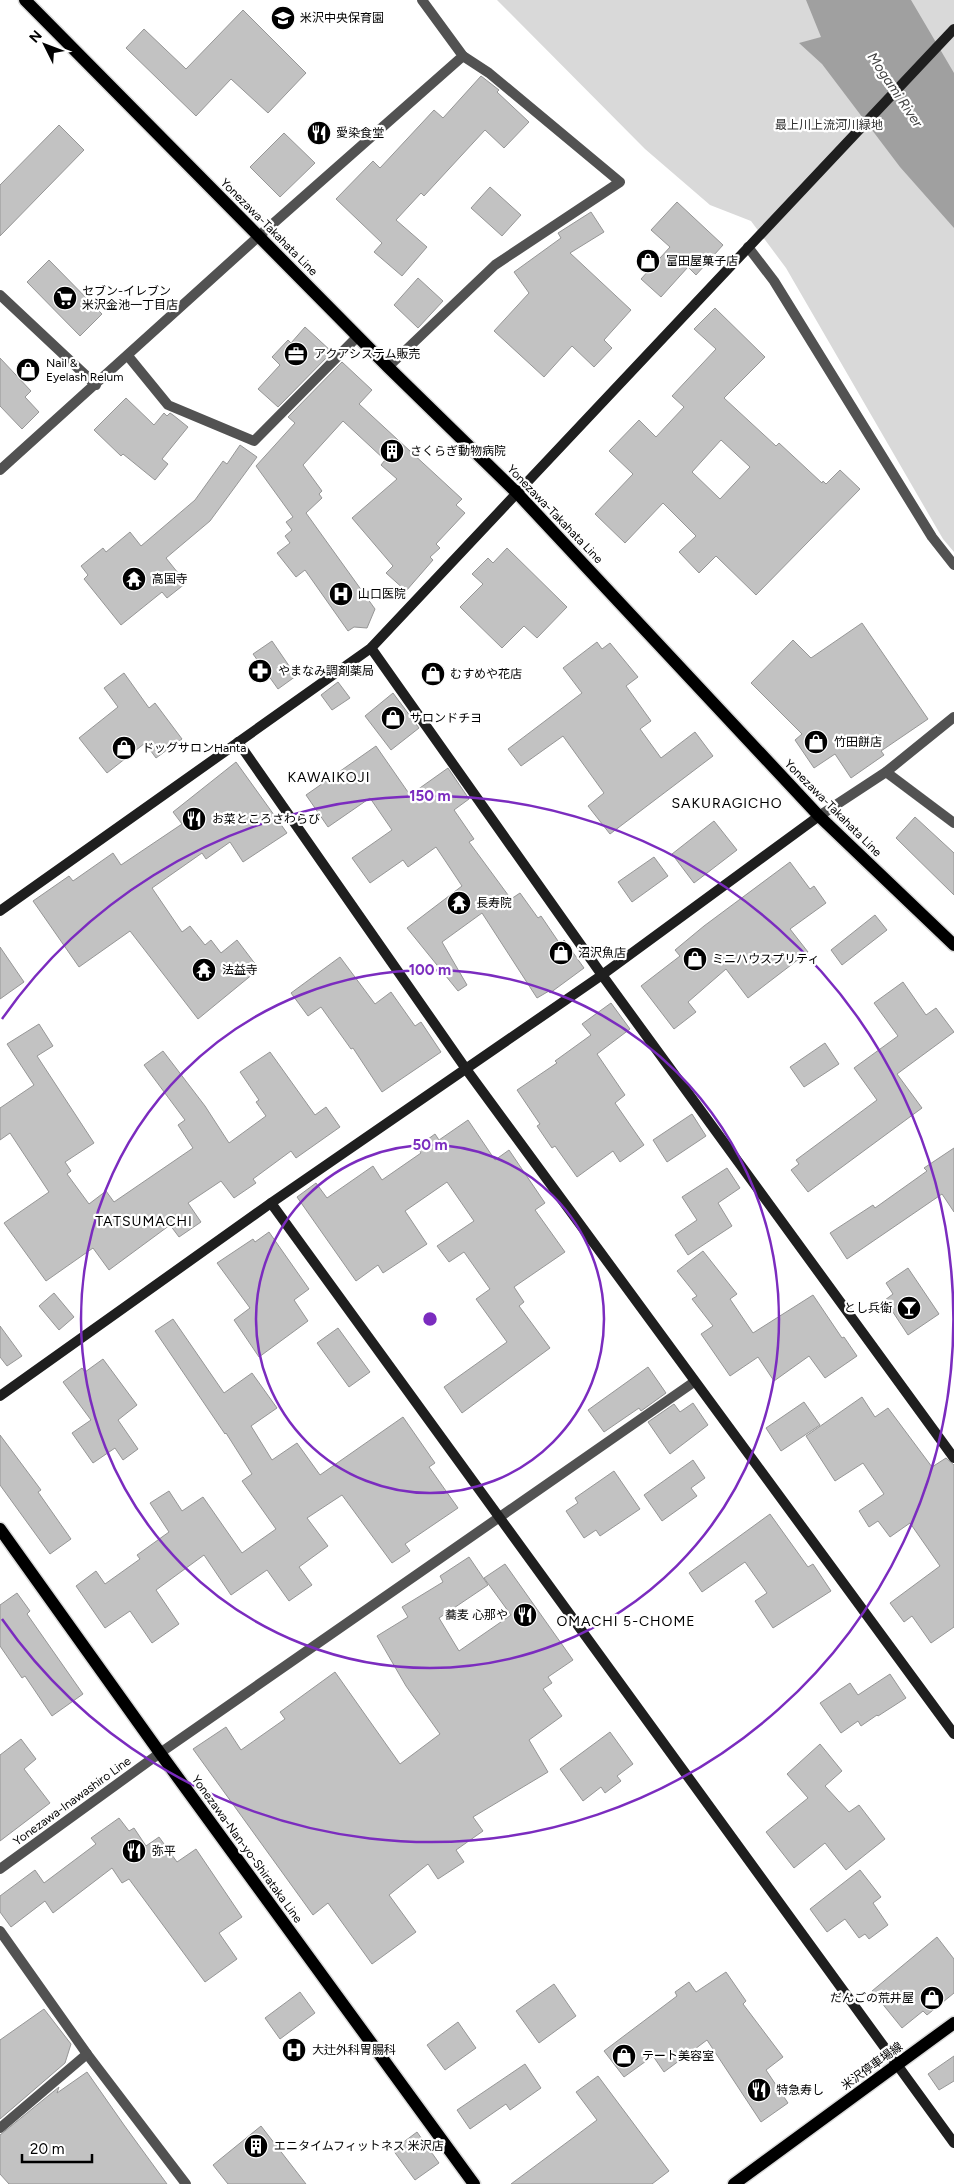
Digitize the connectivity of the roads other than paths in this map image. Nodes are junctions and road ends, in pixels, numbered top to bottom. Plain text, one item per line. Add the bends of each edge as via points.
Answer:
1 (25, 0) edge
2 (422, 0) edge
3 (954, 29) edge
4 (463, 56) junction
5 (259, 236) junction
6 (748, 247) junction
7 (0, 295) edge
8 (358, 336) junction
9 (128, 356) junction
10 (388, 367) junction
11 (96, 385) junction
12 (0, 470) edge
13 (517, 493) junction
14 (954, 565) edge
15 (371, 648) junction
16 (954, 717) edge
17 (238, 742) junction
18 (886, 772) junction
19 (819, 816) junction
20 (954, 823) edge
21 (0, 911) edge
22 (954, 945) edge
23 (602, 975) junction
24 (466, 1069) junction
25 (271, 1203) junction
26 (694, 1382) junction
27 (0, 1396) edge
28 (954, 1458) edge
29 (501, 1516) junction
30 (0, 1529) edge
31 (954, 1734) edge
32 (160, 1753) junction
33 (0, 1869) edge
34 (1, 1936) edge
35 (954, 2023) edge
36 (87, 2054) junction
37 (896, 2065) junction
38 (0, 2128) edge
39 (954, 2144) edge
40 (182, 2183) edge
41 (474, 2184) edge
42 (734, 2184) edge

1 - 5 main road, Yonezawa-Takahata Line
2 - 4 street
3 - 6 street
4 - 5 street
4 - 10 street via 489,73 620,182 495,265
5 - 8 main road, Yonezawa-Takahata Line
5 - 9 street
6 - 13 street
6 - 14 street via 774,281 932,537
7 - 11 street
8 - 9 street via 254,441 168,405
8 - 10 main road, Yonezawa-Takahata Line
9 - 11 street
10 - 13 main road, Yonezawa-Takahata Line
11 - 12 street
13 - 15 street
13 - 19 main road, Yonezawa-Takahata Line
15 - 17 street
15 - 23 street
16 - 18 street
17 - 21 street
17 - 24 street
18 - 19 street
18 - 20 street
19 - 22 main road, Yonezawa-Takahata Line
19 - 23 street
23 - 24 street
23 - 28 street
24 - 25 street
24 - 26 street
25 - 27 street
25 - 29 street
26 - 29 street, Yonezawa-Inawashiro Line
26 - 31 street
29 - 32 street, Yonezawa-Inawashiro Line
29 - 37 street
30 - 32 main road, Yonezawa-Nan-yo-Shirataka Line
32 - 33 street, Yonezawa-Inawashiro Line
32 - 41 main road, Yonezawa-Nan-yo-Shirataka Line
34 - 36 street
35 - 37 main road, 米沢停車場線
36 - 38 street
36 - 40 street
37 - 39 street
37 - 42 main road, 米沢停車場線

